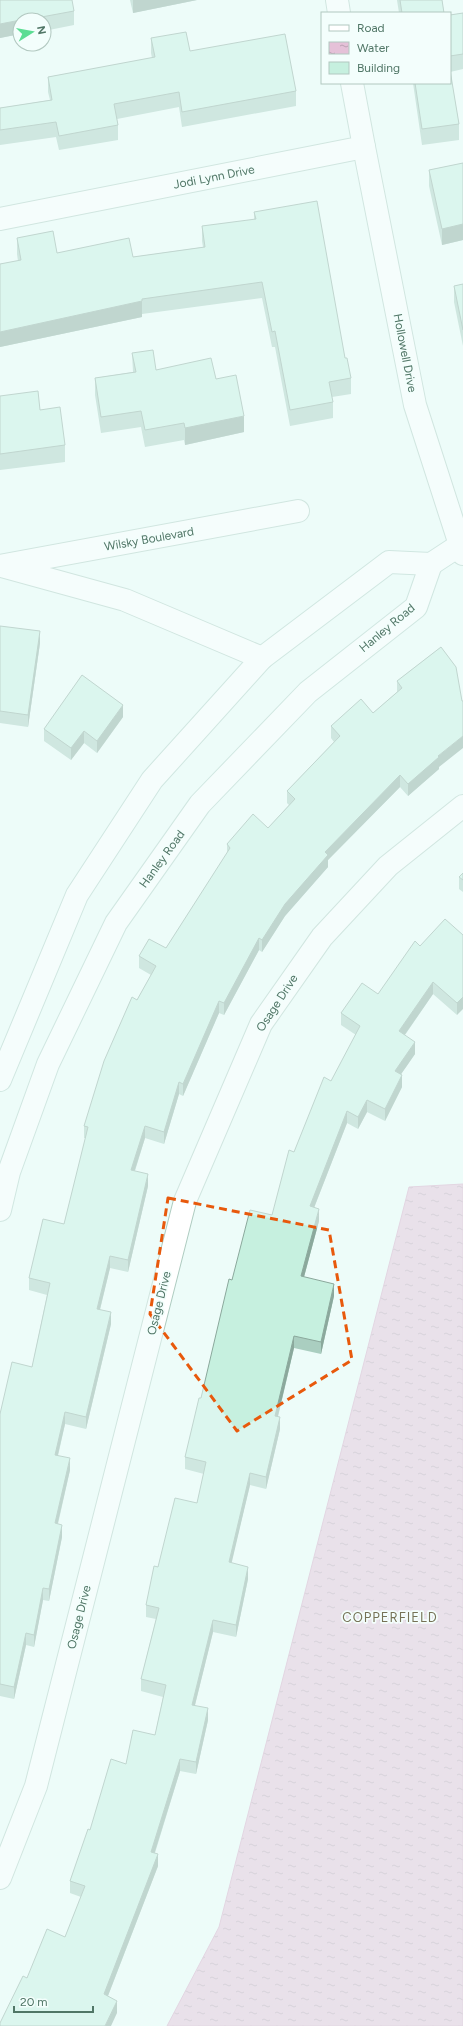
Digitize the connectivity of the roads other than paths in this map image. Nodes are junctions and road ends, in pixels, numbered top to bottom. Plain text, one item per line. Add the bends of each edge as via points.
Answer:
1 (337, 0) edge
2 (339, 12) edge
3 (352, 84) edge
4 (364, 147) junction
5 (0, 218) edge
6 (298, 511) dead end
7 (462, 548) edge
8 (431, 564) junction
9 (0, 566) edge
10 (262, 658) junction
11 (463, 806) edge
12 (0, 1080) edge
13 (4, 1170) edge
14 (0, 1210) edge
15 (0, 1878) edge

1 - 2 street
3 - 4 street
4 - 5 street, Jodi Lynn Drive
4 - 7 street, Hollowell Drive via 415,405
6 - 9 street, Wilsky Boulevard
7 - 8 street
8 - 10 street via 389,562
8 - 13 street, Hanley Road via 416,607 308,692 200,804 116,923 48,1064
9 - 10 street, Wilsky Boulevard via 125,600
10 - 12 street via 152,780 77,894
11 - 15 street, Osage Drive via 388,866 322,937 258,1031 185,1201 36,1786
13 - 14 street, Hanley Road

